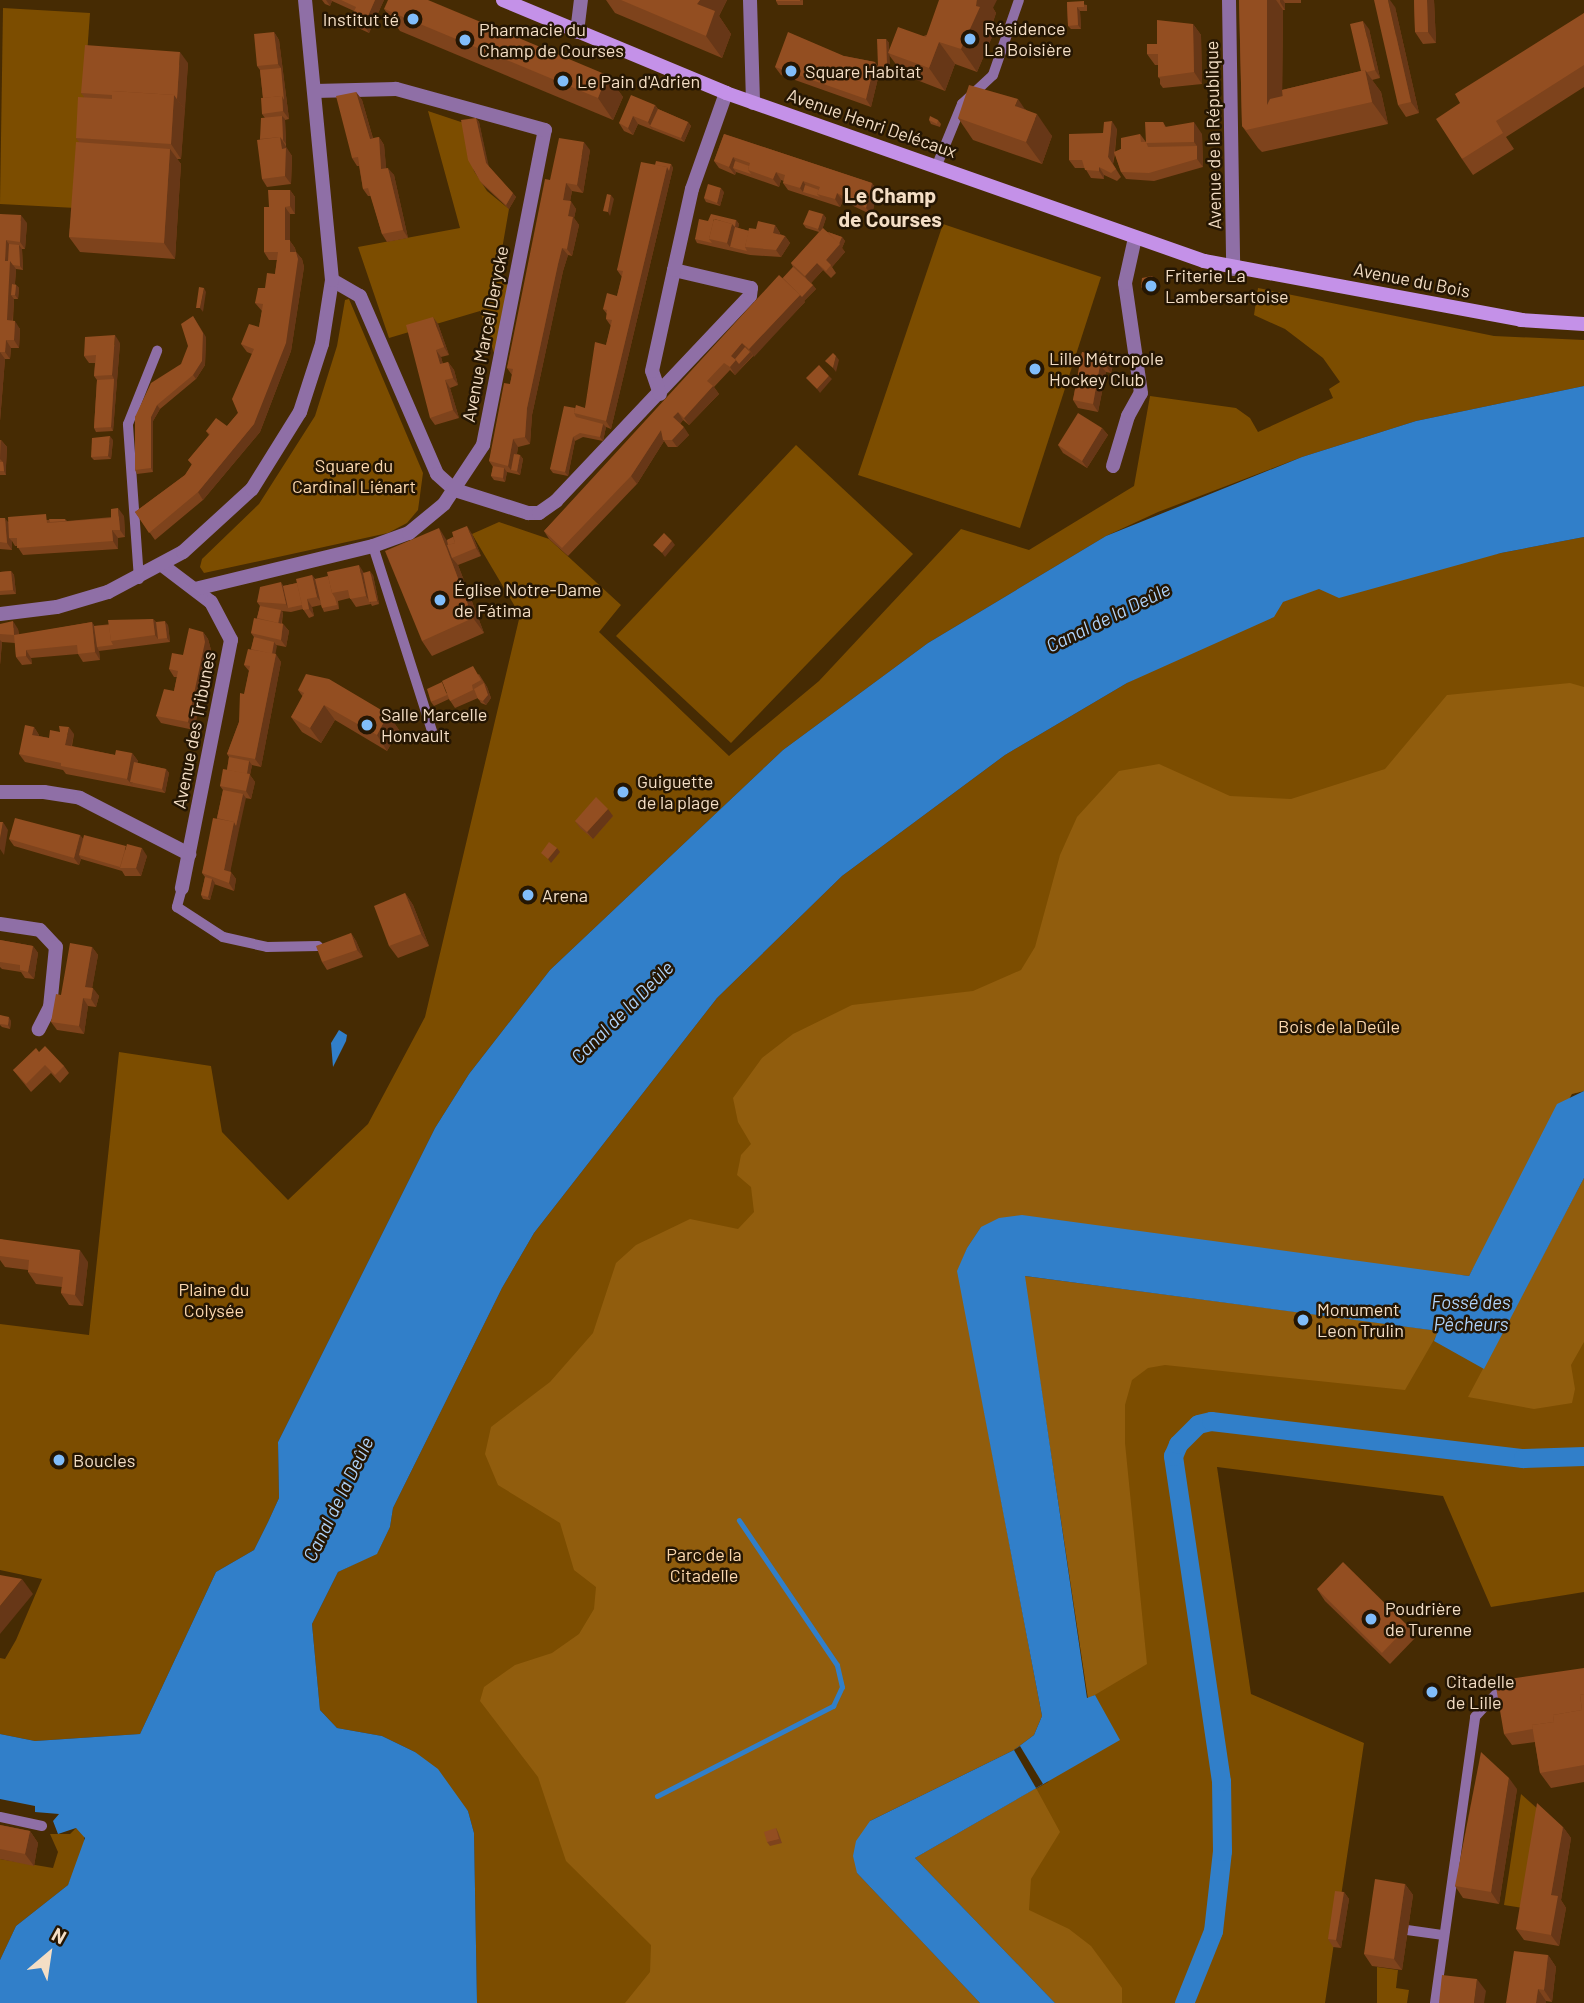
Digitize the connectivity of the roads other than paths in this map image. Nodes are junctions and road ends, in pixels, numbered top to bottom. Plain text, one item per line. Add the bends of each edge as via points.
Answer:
1 (305, 0) edge
2 (503, 0) edge
3 (582, 0) edge
4 (750, 0) edge
5 (1019, 0) edge
6 (1229, 0) edge
7 (577, 32) junction
8 (315, 91) junction
9 (726, 93) junction
10 (753, 103) junction
11 (937, 165) junction
12 (1135, 238) junction
13 (1233, 269) junction
14 (674, 270) junction
15 (332, 280) junction
16 (1584, 324) edge
17 (157, 351) dead end
18 (660, 394) junction
19 (1113, 466) dead end
20 (455, 490) junction
21 (373, 546) junction
22 (162, 565) junction
23 (139, 579) junction
24 (195, 589) junction
25 (0, 614) edge
26 (433, 733) dead end
27 (0, 792) edge
28 (189, 854) junction
29 (182, 888) joint
30 (0, 924) edge
31 (318, 946) edge
32 (39, 1029) dead end
33 (1518, 1681) edge
34 (0, 1817) edge
35 (42, 1826) dead end
36 (1407, 1930) dead end
37 (1444, 1935) junction
38 (1435, 2003) edge

1 - 8 street
2 - 7 street, Avenue Henri Delécaux
3 - 7 street
4 - 10 street
5 - 11 lane via 993,75 962,104
6 - 13 street, Avenue de la République
7 - 9 street, Avenue Henri Delécaux
8 - 15 street
8 - 20 street, Avenue Marcel Derycke via 396,89 545,130 482,445
9 - 10 street, Avenue Henri Delécaux
9 - 14 street via 692,189
10 - 11 street, Avenue Henri Delécaux
11 - 12 street, Avenue Henri Delécaux
12 - 13 street, Avenue Henri Delécaux
12 - 19 street via 1125,283 1141,393 1125,424
13 - 16 street, Avenue du Bois via 1294,276 1521,320
14 - 18 street via 652,371
14 - 18 street via 751,288 751,293
15 - 20 street via 360,296 431,465
15 - 22 street via 318,363 285,441 241,501
17 - 23 lane via 133,400 128,424
18 - 20 street via 539,513 519,512
20 - 21 street, Avenue Marcel Derycke via 422,524
21 - 24 street, Avenue Marcel Derycke
21 - 26 lane
22 - 23 street
22 - 24 street, Avenue des Tribunes
23 - 25 street via 57,607
24 - 28 street, Avenue des Tribunes via 218,612 231,640
27 - 28 street via 44,792 80,799
28 - 29 street, Avenue des Tribunes
29 - 31 lane via 177,907 223,937 267,947
30 - 32 street via 40,930 56,947 50,1006
33 - 37 lane via 1505,1683 1475,1717
34 - 35 lane
36 - 37 lane
37 - 38 lane

